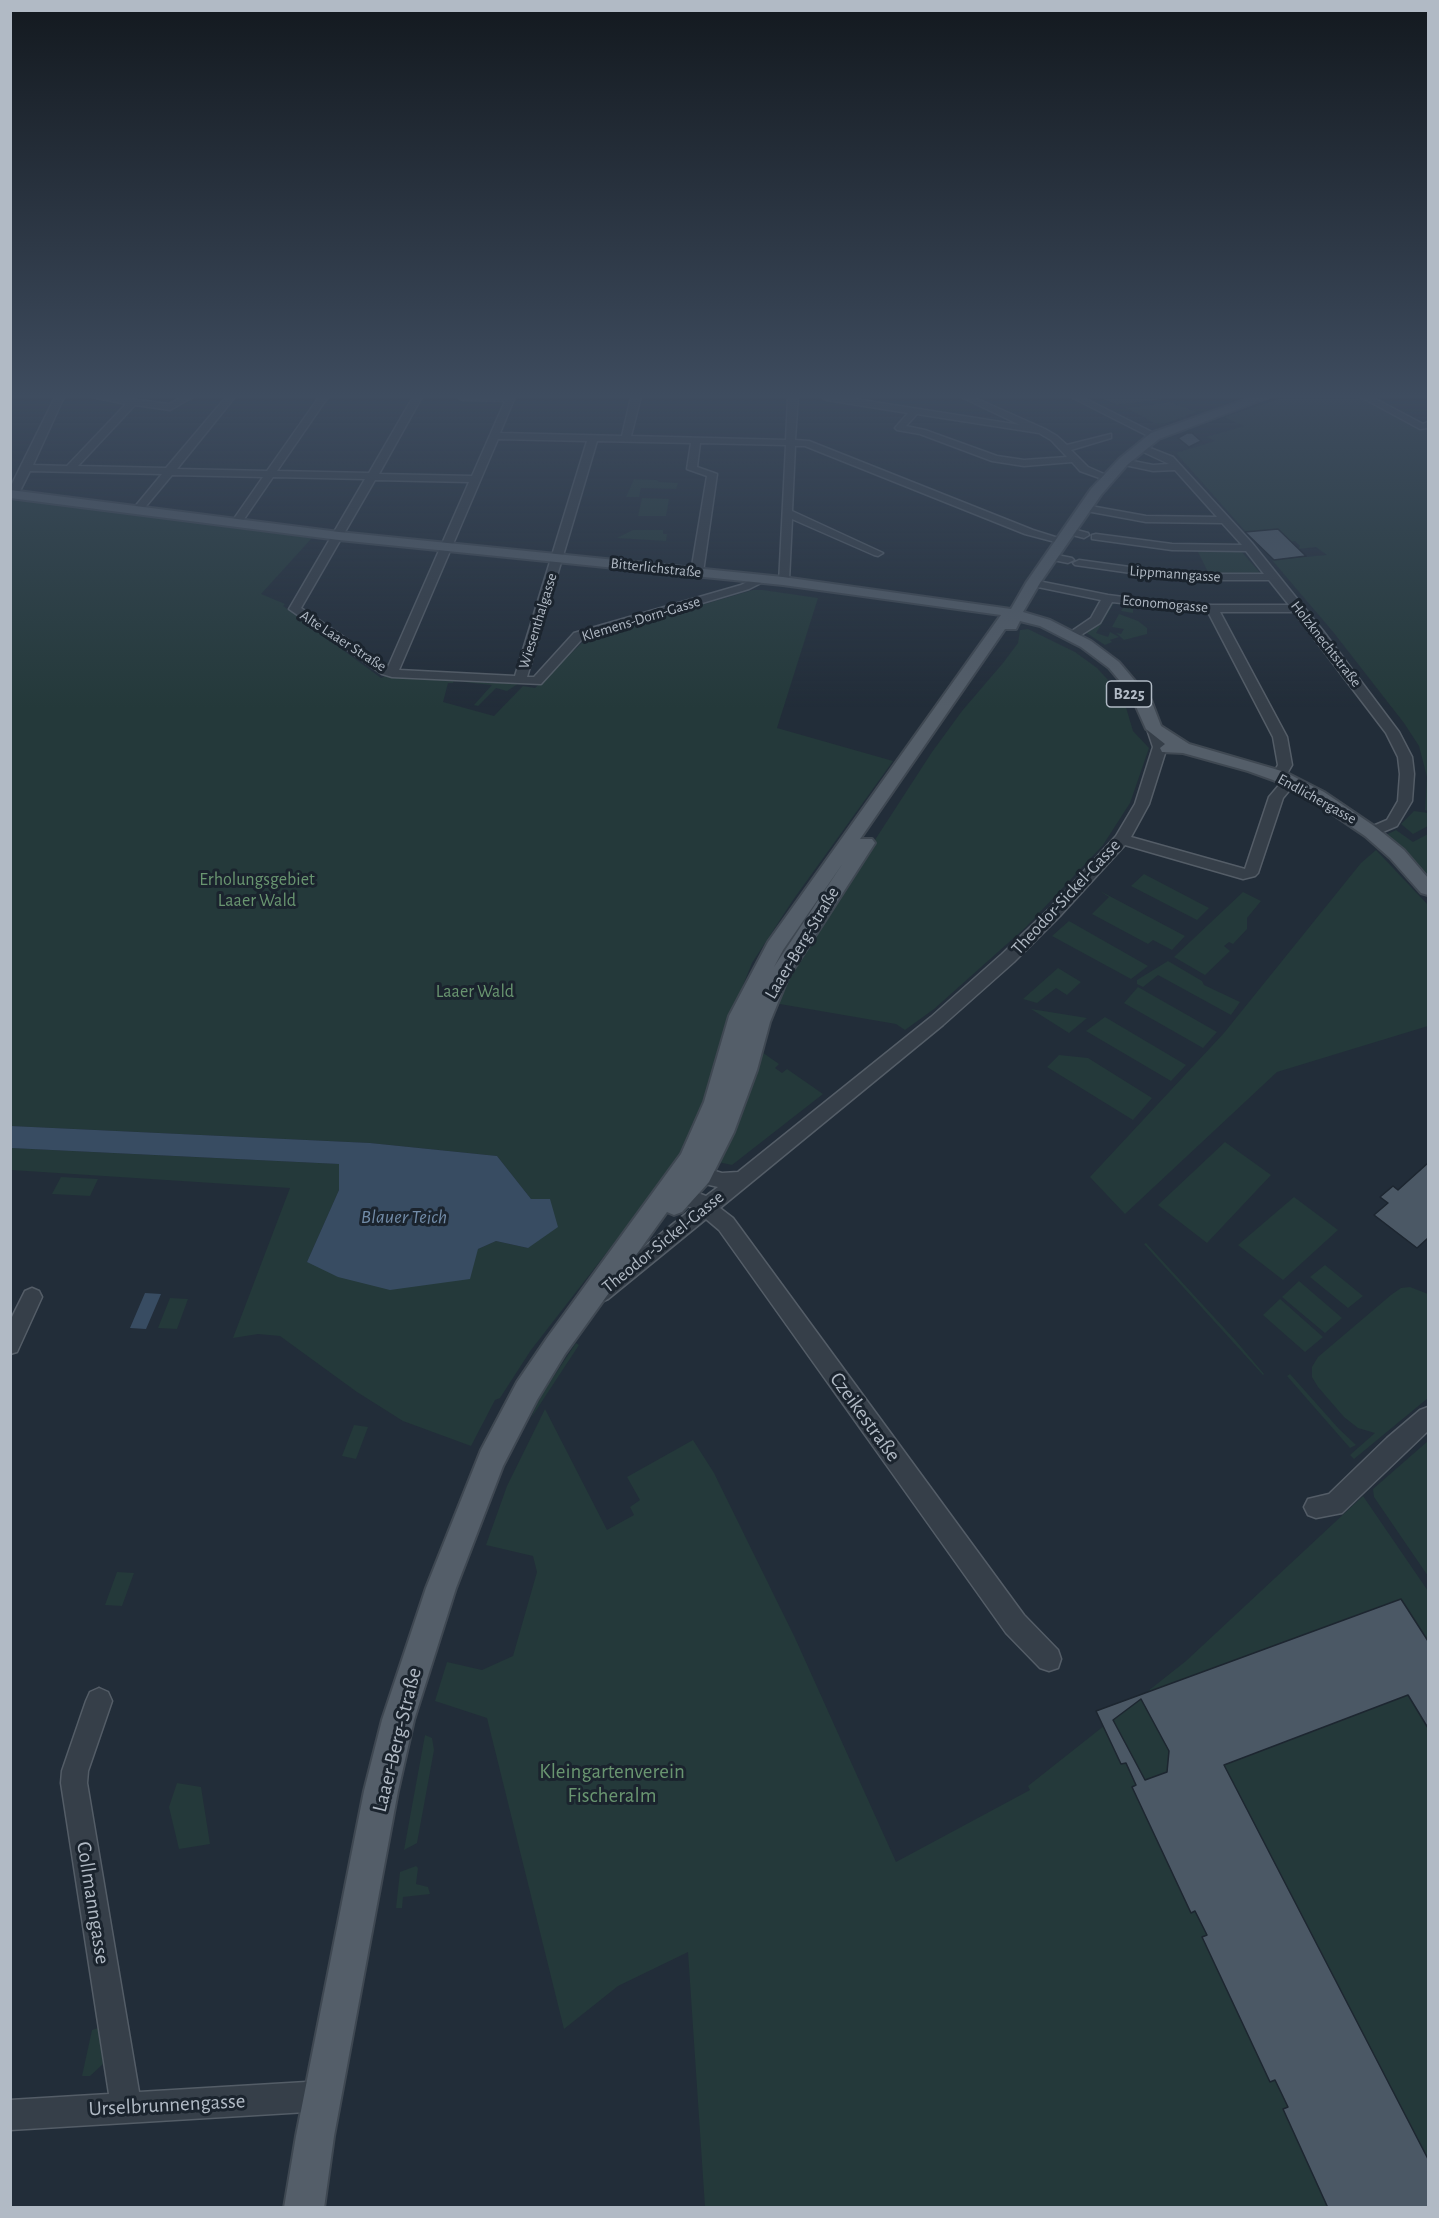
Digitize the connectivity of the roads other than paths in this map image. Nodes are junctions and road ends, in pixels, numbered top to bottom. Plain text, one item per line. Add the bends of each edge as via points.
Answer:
1 (70, 501) edge
2 (145, 501) edge
3 (252, 501) edge
4 (359, 501) edge
5 (466, 501) edge
6 (575, 501) edge
7 (708, 501) edge
8 (788, 501) edge
9 (952, 501) edge
10 (1091, 501) edge
11 (1206, 501) edge
12 (1085, 508) junction
13 (138, 509) junction
14 (787, 513) junction
15 (1223, 520) junction
16 (236, 523) junction
17 (339, 536) junction
18 (1066, 536) junction
19 (446, 546) junction
20 (1249, 548) junction
21 (878, 553) dead end
22 (1052, 557) junction
23 (557, 561) junction
24 (697, 572) junction
25 (1272, 577) junction
26 (761, 579) junction
27 (783, 581) junction
28 (1033, 583) junction
29 (1108, 598) junction
30 (1299, 608) junction
31 (1212, 609) junction
32 (1015, 614) junction
33 (1073, 636) junction
34 (392, 673) junction
35 (520, 680) junction
36 (1154, 729) junction
37 (1160, 747) junction
38 (1183, 748) junction
39 (1284, 779) junction
40 (1371, 832) junction
41 (1122, 839) junction
42 (1428, 889) edge
43 (740, 1179) junction
44 (684, 1184) junction
45 (706, 1206) junction
46 (32, 1298) dead end
47 (586, 1306) junction
48 (10, 1345) edge
49 (1428, 1418) edge
50 (1316, 1507) dead end
51 (1049, 1659) dead end
52 (99, 1701) dead end
53 (323, 2096) junction
54 (126, 2107) junction
55 (10, 2115) edge
56 (304, 2208) edge

1 - 13 main road, Bitterlichstraße / B225
2 - 13 street
3 - 16 street
4 - 17 street
5 - 19 street
6 - 23 street, Wiesenthalgasse
7 - 24 street
8 - 14 street
9 - 18 street via 1029,532
10 - 12 main road, Laaer-Berg-Straße
11 - 15 street, Holzknechtstraße
12 - 15 street via 1146,519
12 - 18 main road, Laaer-Berg-Straße
13 - 16 main road, Bitterlichstraße / B225
14 - 21 street
14 - 27 street
15 - 20 street, Holzknechtstraße
16 - 17 main road, Bitterlichstraße / B225
17 - 19 main road, Bitterlichstraße / B225
17 - 34 street, Alte Laaer Straße via 295,609
18 - 20 street via 1172,547
18 - 22 main road, Laaer-Berg-Straße
19 - 23 main road, Bitterlichstraße / B225
19 - 34 street
20 - 25 street, Holzknechtstraße
22 - 25 street, Lippmanngasse via 1180,577
22 - 28 main road, Laaer-Berg-Straße
23 - 24 main road, Bitterlichstraße / B225
23 - 35 street, Wiesenthalgasse
24 - 26 main road, Bitterlichstraße / B225
25 - 30 street, Holzknechtstraße
26 - 27 main road, Bitterlichstraße / B225
26 - 35 street, Klemens-Dorn-Gasse via 578,636 537,681
27 - 32 main road, Bitterlichstraße / B225
28 - 29 street, Economogasse
28 - 32 main road, Laaer-Berg-Straße
29 - 31 street, Economogasse
29 - 33 street via 1096,620
30 - 31 street, Economogasse
30 - 40 street, Holzknechtstraße via 1381,715 1404,757 1407,774 1403,807 1392,823
31 - 39 street via 1280,737
32 - 33 main road, B225
32 - 37 main road, B225 via 1072,644 1108,670 1132,700 1142,735
32 - 44 main road, Laaer-Berg-Straße via 1004,620 764,966 740,1016
33 - 36 main road, B225 via 1125,676 1143,700
34 - 35 street, Klemens-Dorn-Gasse
36 - 37 street
36 - 38 main road, Endlichergasse / B225
37 - 38 main road, Endlichergasse / B225
37 - 41 street, Theodor-Sickel-Gasse via 1142,804
38 - 39 main road, Endlichergasse / B225
39 - 40 main road, Endlichergasse / B225 via 1327,801
39 - 41 street via 1250,873
40 - 42 main road, Endlichergasse / B225
41 - 43 street, Theodor-Sickel-Gasse via 1008,958 937,1021
43 - 44 street, Theodor-Sickel-Gasse
43 - 45 street, Theodor-Sickel-Gasse
44 - 45 street, Czeikestraße
44 - 47 main road, Laaer-Berg-Straße
45 - 47 street, Theodor-Sickel-Gasse
45 - 51 street, Czeikestraße via 740,1242 1015,1624
46 - 48 street
47 - 53 main road, Laaer-Berg-Straße via 528,1391 491,1460 409,1682 381,1791
49 - 50 street via 1334,1505
52 - 54 street, Collmanngasse via 74,1782
53 - 54 street, Urselbrunnengasse
53 - 56 main road, Laaer-Berg-Straße
54 - 55 street, Urselbrunnengasse

